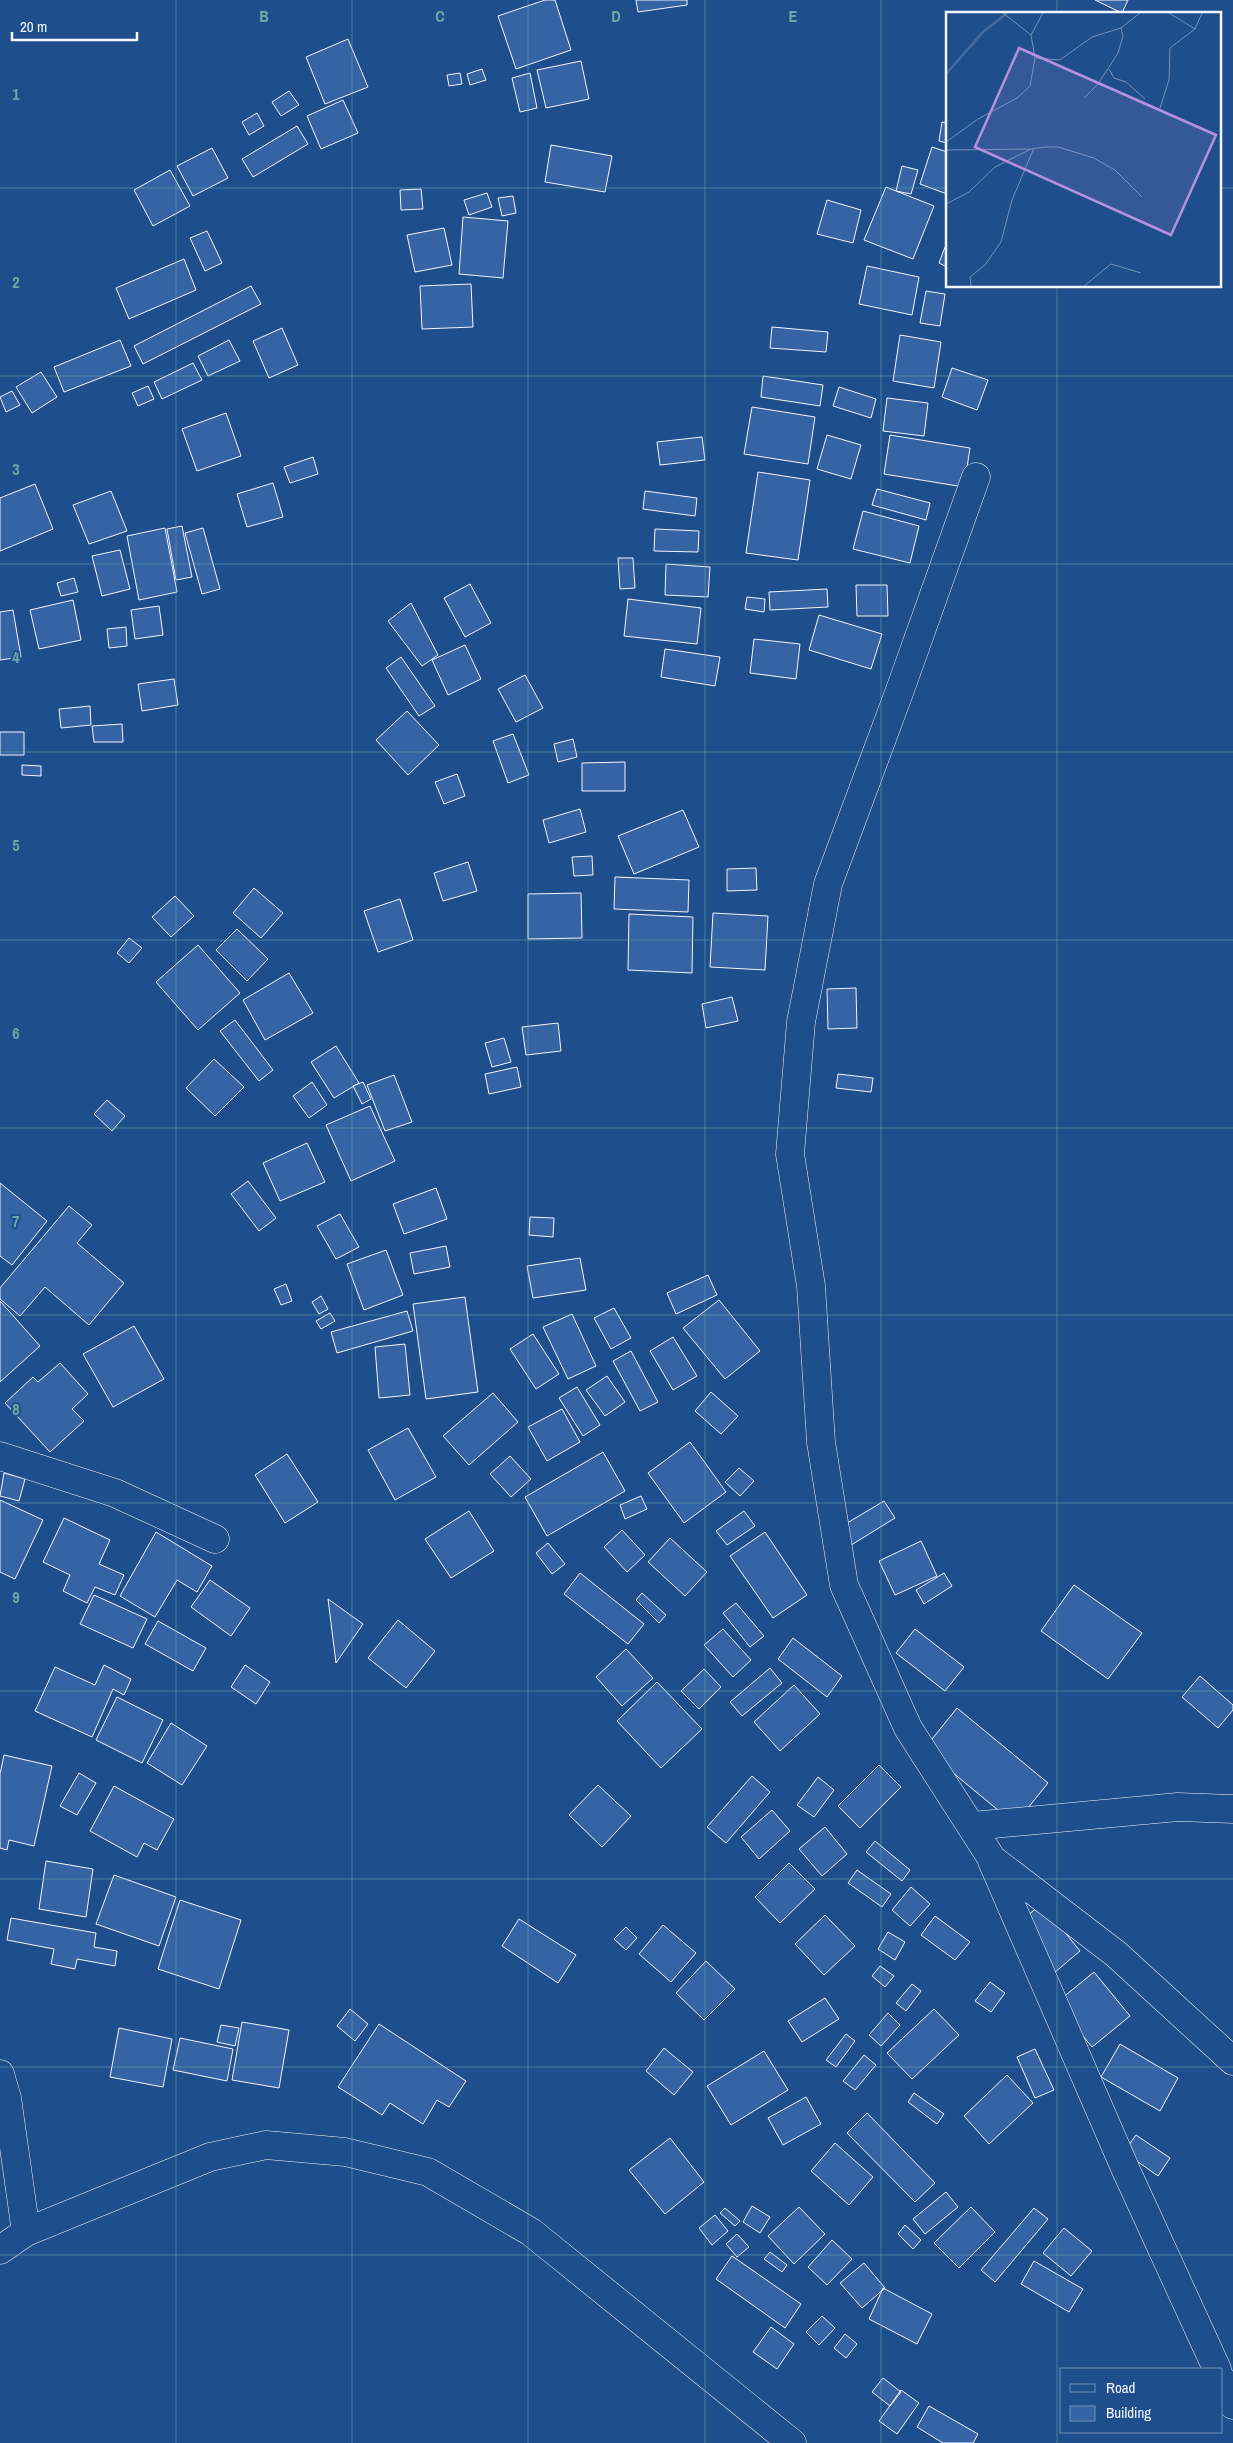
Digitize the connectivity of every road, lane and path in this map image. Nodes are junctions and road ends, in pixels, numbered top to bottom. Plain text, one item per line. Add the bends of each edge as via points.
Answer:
1 (976, 477) dead end
2 (0, 1456) edge
3 (215, 1539) dead end
4 (1233, 1809) edge
5 (972, 1826) junction
6 (992, 1859) junction
7 (1233, 2061) edge
8 (0, 2074) edge
9 (26, 2232) junction
10 (0, 2250) edge
11 (1217, 2368) edge
12 (1223, 2382) edge
13 (1233, 2404) edge
14 (792, 2443) edge

1 - 5 street via 828,884 801,1022 790,1154 811,1286 821,1442 844,1585 908,1728
2 - 3 street via 115,1494
4 - 5 street via 1178,1807
5 - 6 street
6 - 7 street via 1116,1954
6 - 11 street via 1121,2159
8 - 9 street via 7,2098
9 - 10 street
9 - 14 street via 210,2157 266,2146 345,2152 428,2172 530,2232
12 - 13 street

